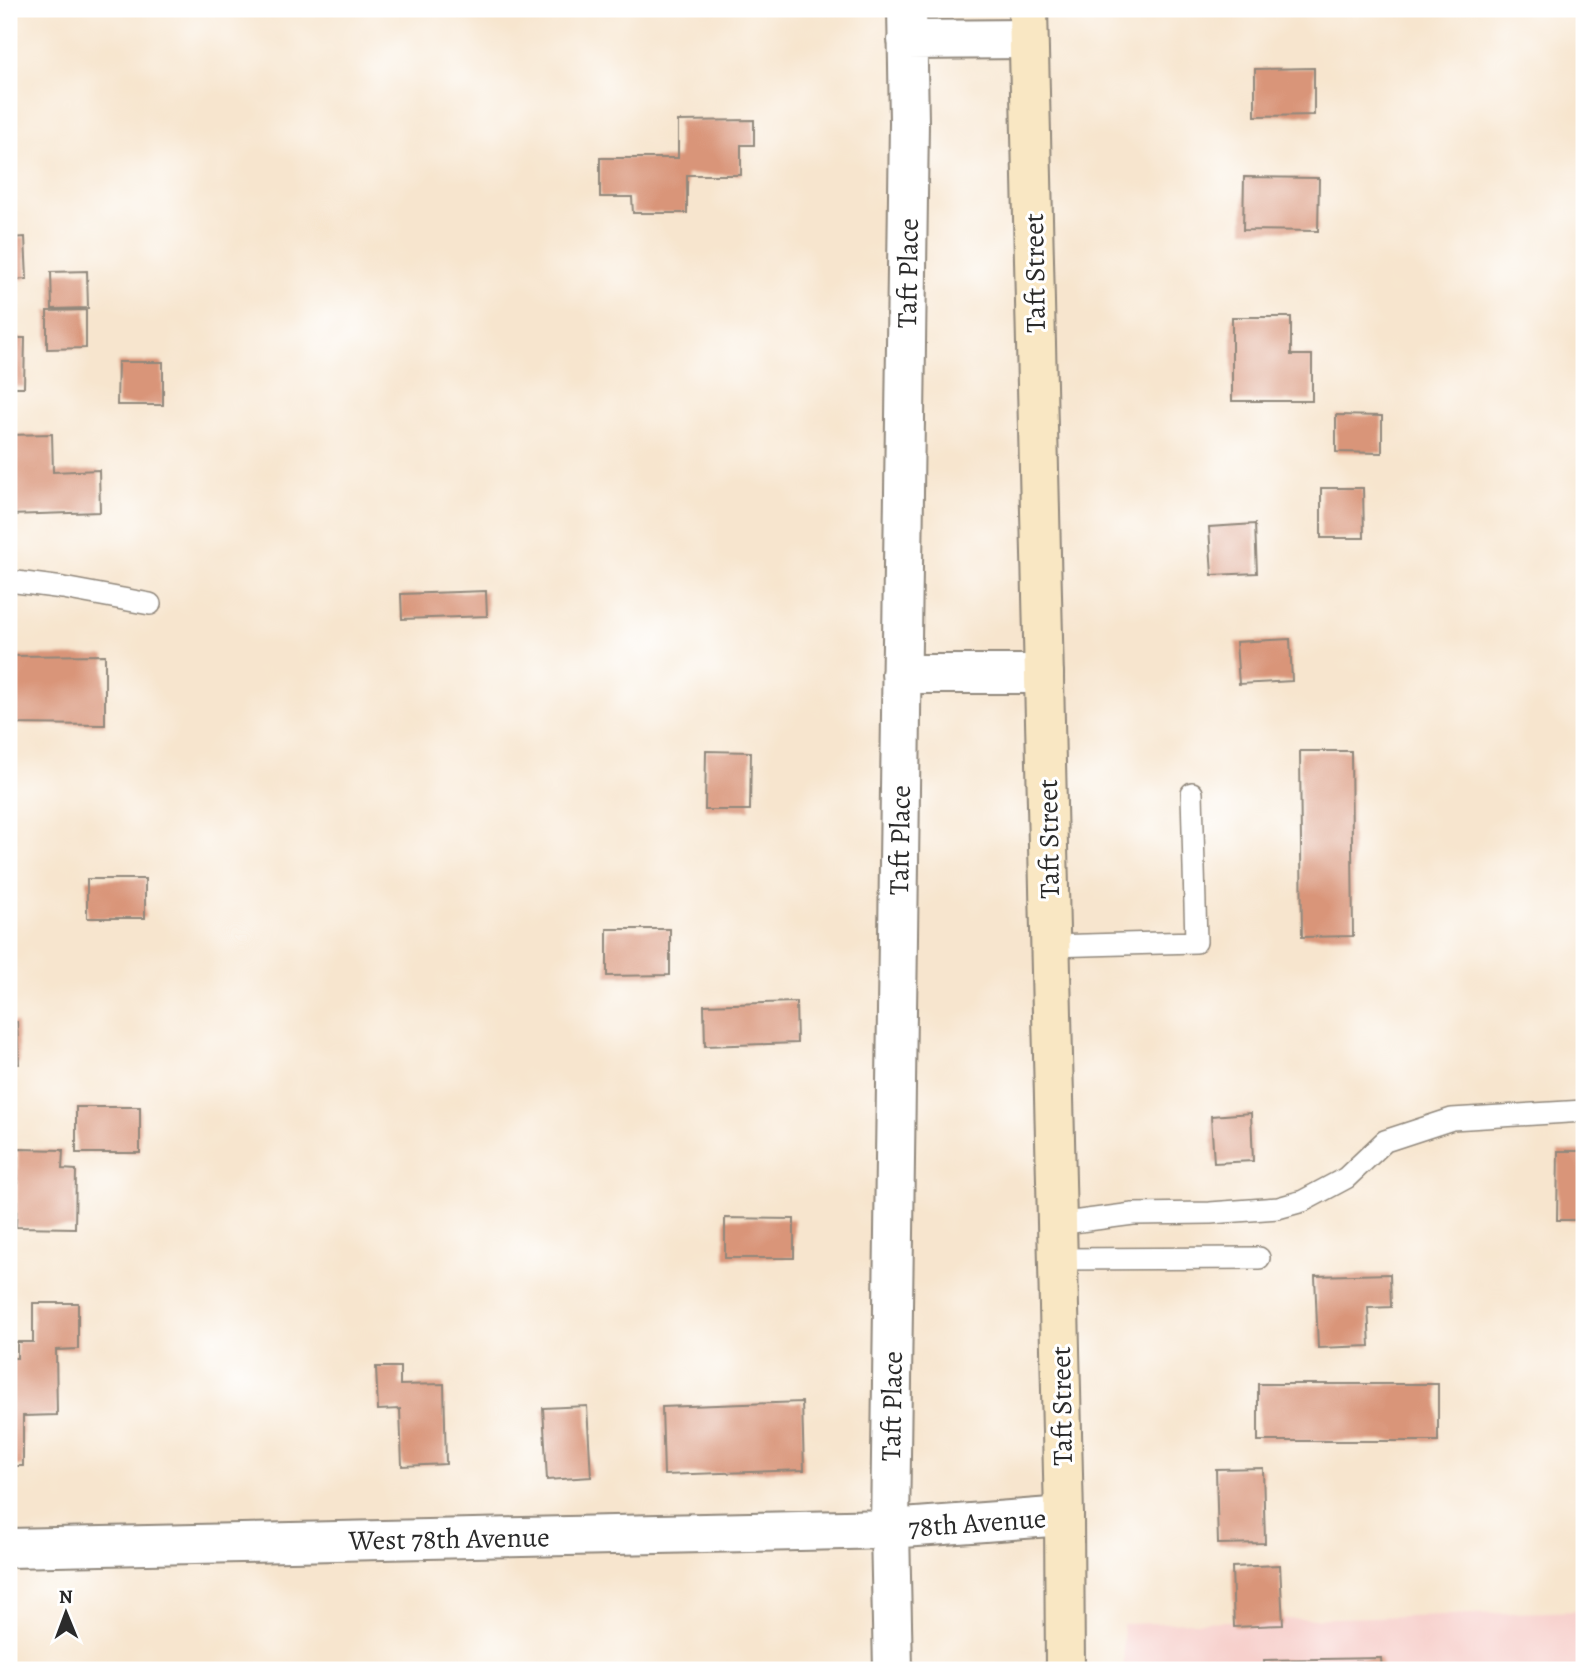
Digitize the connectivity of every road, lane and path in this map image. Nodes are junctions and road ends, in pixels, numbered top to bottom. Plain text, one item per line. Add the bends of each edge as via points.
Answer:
1 (907, 24) edge
2 (1028, 24) edge
3 (9, 581) edge
4 (150, 604) dead end
5 (901, 674) junction
6 (1044, 674) junction
7 (1192, 793) dead end
8 (1050, 946) junction
9 (1584, 1111) edge
10 (1057, 1242) junction
11 (1259, 1258) dead end
12 (1064, 1516) junction
13 (890, 1529) junction
14 (9, 1548) edge
15 (893, 1670) edge
16 (1065, 1670) edge

1 - 2 street
1 - 5 street, Taft Place
2 - 6 main road, Taft Street
3 - 4 lane
5 - 6 street
5 - 13 street, Taft Place
6 - 8 main road, Taft Street
7 - 8 lane via 1196,942
8 - 10 main road, Taft Street
9 - 10 lane via 1452,1119 1385,1141 1346,1178 1303,1201 1278,1208 1133,1214
10 - 11 lane
10 - 12 main road, Taft Street
12 - 13 street, 78th Avenue
12 - 16 main road, Taft Street
13 - 14 street, West 78th Avenue
13 - 15 street, Taft Place

